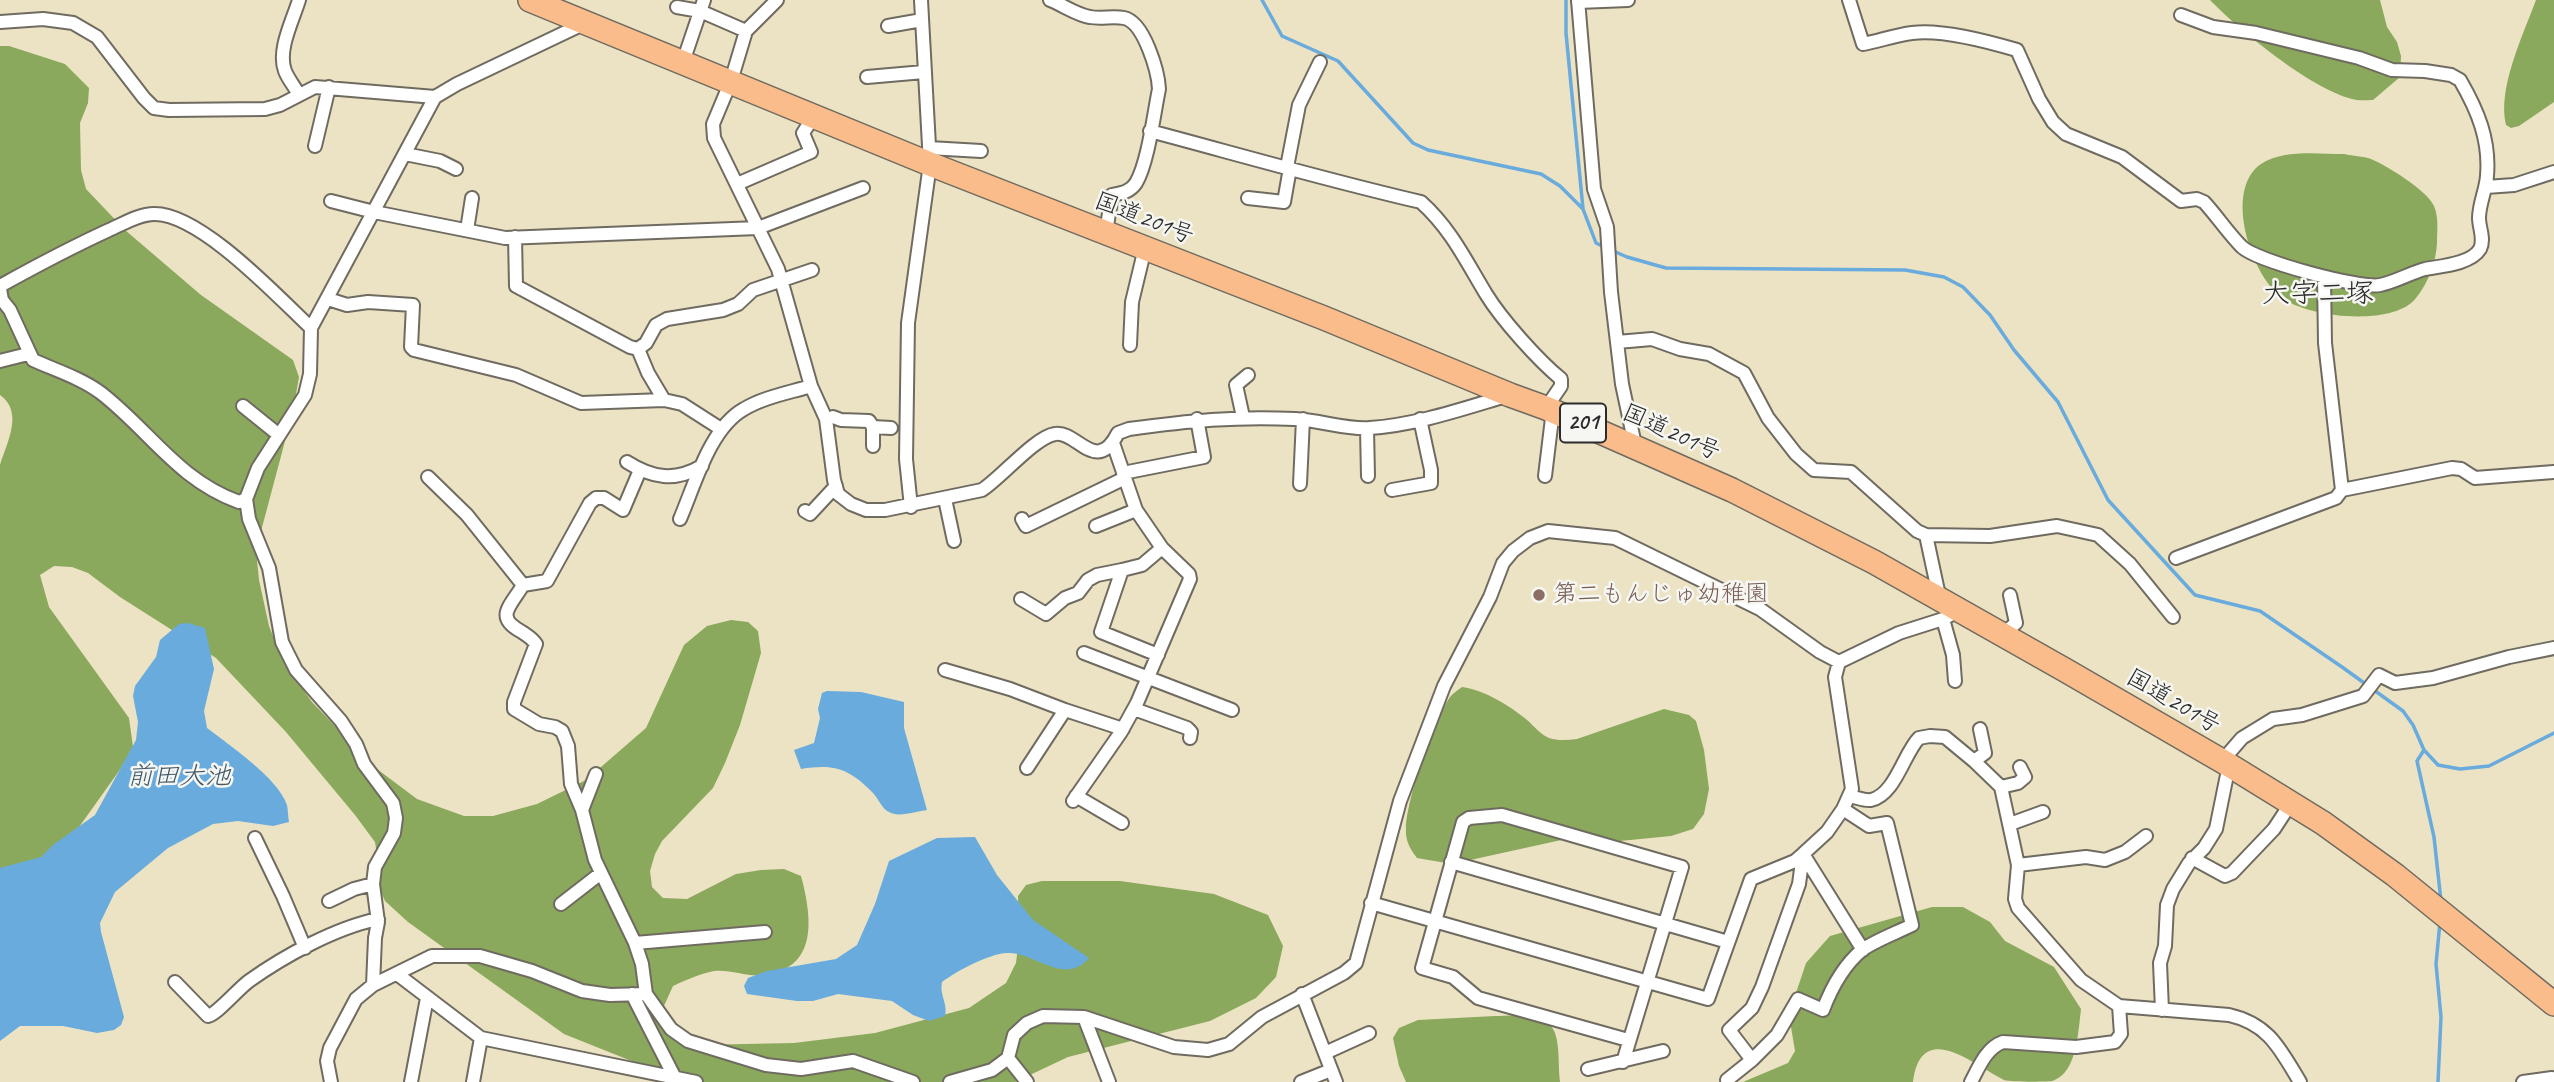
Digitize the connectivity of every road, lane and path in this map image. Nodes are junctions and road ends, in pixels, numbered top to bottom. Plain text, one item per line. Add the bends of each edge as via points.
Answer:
1 (299, 0) edge
2 (530, 0) edge
3 (777, 0) edge
4 (921, 0) edge
5 (1050, 0) edge
6 (1628, 0) edge
7 (1849, 0) edge
8 (1578, 1) edge
9 (702, 5) edge
10 (677, 7) dead end
11 (2181, 15) dead end
12 (922, 20) junction
13 (0, 22) edge
14 (587, 22) junction
15 (888, 26) dead end
16 (746, 31) junction
17 (683, 62) junction
18 (1320, 62) dead end
19 (924, 72) junction
20 (867, 77) dead end
21 (731, 81) junction
22 (329, 87) junction
23 (299, 95) junction
24 (435, 97) junction
25 (814, 116) junction
26 (1150, 131) junction
27 (315, 146) dead end
28 (981, 151) dead end
29 (405, 154) junction
30 (930, 156) junction
31 (1288, 168) junction
32 (456, 169) dead end
33 (2554, 172) edge
34 (737, 184) junction
35 (2486, 187) junction
36 (863, 188) dead end
37 (472, 198) dead end
38 (1248, 198) dead end
39 (331, 201) dead end
40 (374, 212) junction
41 (758, 228) junction
42 (467, 230) junction
43 (1106, 232) junction
44 (515, 237) junction
45 (1145, 248) junction
46 (812, 270) dead end
47 (2324, 278) junction
48 (781, 280) junction
49 (0, 287) edge
50 (328, 299) junction
51 (311, 328) junction
52 (1617, 342) junction
53 (1130, 345) dead end
54 (638, 349) junction
55 (28, 354) junction
56 (0, 361) edge
57 (1248, 375) dead end
58 (811, 386) junction
59 (1510, 395) junction
60 (664, 400) junction
61 (818, 402) junction
62 (243, 406) dead end
63 (1549, 409) junction
64 (1244, 416) junction
65 (833, 417) junction
66 (1197, 419) junction
67 (1303, 419) junction
68 (1420, 419) junction
69 (873, 427) junction
70 (891, 428) dead end
71 (721, 429) junction
72 (1367, 429) junction
73 (279, 435) junction
74 (828, 437) junction
75 (1113, 443) junction
76 (1635, 445) junction
77 (873, 446) dead end
78 (627, 461) dead end
79 (702, 467) junction
80 (640, 470) junction
81 (2554, 472) edge
82 (1124, 475) junction
83 (1368, 476) dead end
84 (1545, 476) dead end
85 (428, 477) dead end
86 (1300, 484) dead end
87 (836, 486) junction
88 (1392, 490) dead end
89 (2343, 490) junction
90 (246, 499) junction
91 (945, 499) junction
92 (911, 507) junction
93 (1136, 510) junction
94 (805, 511) dead end
95 (680, 519) dead end
96 (1026, 526) dead end
97 (1096, 526) dead end
98 (1926, 535) junction
99 (954, 541) dead end
100 (1162, 548) junction
101 (2176, 558) dead end
102 (1122, 570) junction
103 (523, 585) junction
104 (2010, 595) dead end
105 (1021, 599) dead end
106 (1946, 609) junction
107 (2172, 617) dead end
108 (2002, 635) junction
109 (1110, 636) junction
110 (2554, 648) edge
111 (1084, 653) dead end
112 (1158, 655) junction
113 (1101, 659) junction
114 (1839, 662) junction
115 (945, 670) dead end
116 (1148, 678) junction
117 (1955, 681) dead end
118 (1134, 709) junction
119 (1065, 710) junction
120 (1232, 710) dead end
121 (1123, 729) junction
122 (1980, 729) dead end
123 (1190, 738) dead end
124 (1974, 761) junction
125 (2226, 763) junction
126 (2020, 767) dead end
127 (1027, 768) dead end
128 (596, 774) dead end
129 (2001, 787) junction
130 (1849, 796) junction
131 (2291, 803) junction
132 (1843, 809) junction
133 (582, 810) junction
134 (2043, 812) dead end
135 (1122, 823) dead end
136 (2010, 824) junction
137 (2146, 836) dead end
138 (255, 838) dead end
139 (1803, 855) junction
140 (2192, 858) junction
141 (1451, 862) junction
142 (2018, 865) junction
143 (601, 873) junction
144 (373, 884) junction
145 (329, 901) dead end
146 (1371, 903) junction
147 (561, 904) dead end
148 (377, 919) junction
149 (1435, 922) junction
150 (1665, 923) junction
151 (765, 932) dead end
152 (1728, 942) junction
153 (635, 943) junction
154 (305, 948) junction
155 (1863, 950) junction
156 (397, 974) junction
157 (175, 982) dead end
158 (1647, 982) junction
159 (373, 985) junction
160 (639, 994) junction
161 (1302, 994) junction
162 (428, 998) junction
163 (2554, 1004) edge
164 (2119, 1006) junction
165 (2162, 1010) junction
166 (1084, 1017) junction
167 (1369, 1033) dead end
168 (481, 1038) junction
169 (1628, 1040) junction
170 (1662, 1051) dead end
171 (1325, 1053) junction
172 (1008, 1058) junction
173 (1752, 1060) junction
174 (1623, 1062) junction
175 (1588, 1069) dead end
176 (1334, 1076) edge
177 (979, 1079) edge
178 (675, 1080) edge
179 (1727, 1080) dead end
180 (2554, 1080) edge
181 (331, 1082) edge
182 (411, 1082) edge
183 (473, 1082) edge
184 (696, 1082) edge
185 (912, 1082) edge
186 (950, 1082) edge
187 (1027, 1082) edge
188 (1109, 1082) edge
189 (1301, 1082) edge
190 (1971, 1082) edge
191 (2300, 1082) edge
192 (2523, 1082) edge

1 - 23 street via 283,61
2 - 14 highway, 国道201号 / 201
3 - 16 street
4 - 12 street
5 - 26 street via 1090,17 1133,22 1145,40 1159,80
6 - 8 street
7 - 47 street via 1863,44 1928,32 2017,50 2039,99 2066,134 2122,157 2181,201 2204,202 2244,248
8 - 52 street via 1594,189 1607,227
9 - 10 street
9 - 16 street
9 - 17 street
11 - 35 street via 2213,27 2256,33 2392,70 2425,71 2460,80 2488,143
12 - 15 street
12 - 19 street
13 - 23 street via 43,19 73,23 97,37 154,108 265,109
14 - 17 highway, 国道201号 / 201
14 - 24 street
16 - 21 street
17 - 21 highway, 国道201号 / 201
18 - 31 street via 1298,105
19 - 20 street
19 - 30 street
21 - 25 highway, 国道201号 / 201
21 - 34 street via 713,124 714,138
22 - 23 street via 315,87
22 - 24 street
22 - 27 street
24 - 29 street
25 - 30 highway, 国道201号 / 201
25 - 34 street via 803,133 811,152
26 - 31 street
26 - 43 street via 1135,184 1125,193 1112,195
28 - 30 street
29 - 32 street
29 - 40 street
30 - 43 highway, 国道201号 / 201
30 - 92 street via 908,323 906,460
31 - 38 street via 1284,202
31 - 63 street via 1421,202 1433,213 1463,252 1488,297 1561,379 1562,386
33 - 35 street via 2514,185
34 - 41 street
35 - 47 street via 2479,217 2482,240 2471,257 2378,286
36 - 41 street
37 - 42 street
39 - 40 street
40 - 42 street
40 - 50 street
41 - 44 street
41 - 48 street
42 - 44 street
43 - 45 highway, 国道201号 / 201
44 - 54 street via 514,281 521,291
45 - 53 street via 1132,302
45 - 59 highway, 国道201号 / 201
46 - 48 street
47 - 89 street via 2325,343
48 - 54 street via 752,290 738,304 723,310 667,319 656,325
48 - 58 street
49 - 51 street via 96,236 154,214 179,219 236,258
49 - 55 street
50 - 51 street
50 - 60 street via 347,305 413,305 410,341 414,349 516,375 581,403
51 - 73 street via 305,395
52 - 76 street
52 - 98 street via 1652,339 1709,354 1744,373 1768,418 1805,462 1814,470 1852,472
54 - 60 street
55 - 56 street
55 - 90 street via 102,394 197,482 239,502
57 - 64 street via 1236,385
58 - 61 street
58 - 71 street via 759,401
59 - 63 highway, 国道201号 / 201
59 - 68 street
60 - 71 street via 682,404
61 - 65 street via 827,403
61 - 74 street
62 - 73 street
63 - 76 highway, 国道201号 / 201
63 - 84 street
64 - 66 street
64 - 67 street
65 - 69 street via 869,421
65 - 74 street via 836,432
66 - 75 street via 1129,429 1118,433
66 - 82 street via 1204,457
67 - 72 street
67 - 86 street
68 - 72 street
68 - 88 street via 1431,483
69 - 70 street
69 - 77 street
71 - 79 street
72 - 83 street
73 - 90 street via 258,468
74 - 87 street
75 - 82 street
75 - 91 street via 1091,451 1062,434 1052,434 982,491
76 - 106 highway, 国道201号 / 201 via 1874,562
78 - 80 street
79 - 80 street via 675,477
79 - 95 street
80 - 103 street via 623,510 596,498 547,580
81 - 89 street via 2475,478 2452,468
82 - 93 street
82 - 96 street
85 - 103 street via 467,515
87 - 92 street via 851,505 866,510
87 - 94 street via 810,514
89 - 101 street via 2336,498
90 - 144 street via 268,568 282,642 296,670 341,721 364,764 393,803 394,833 375,867
91 - 92 street
91 - 99 street
93 - 97 street
93 - 100 street
98 - 106 street
98 - 107 street via 1990,536 2057,526 2098,535 2130,565
100 - 102 street via 1142,565
100 - 112 street via 1190,579
102 - 105 street via 1088,580 1079,593 1046,614
102 - 109 street via 1101,632
103 - 133 street via 506,620 536,644 514,709 562,732 568,746 571,784
104 - 108 street via 2016,623
106 - 108 highway, 国道201号 / 201
106 - 114 street
106 - 117 street
108 - 125 highway, 国道201号 / 201
109 - 112 street
109 - 113 street
110 - 125 street via 2433,678 2395,683 2379,675 2363,696 2273,719 2242,738
111 - 113 street
112 - 116 street
113 - 116 street
114 - 130 street via 1835,677 1852,789
114 - 146 street via 1760,609 1615,538 1548,531 1530,538 1503,563 1444,686 1400,801
115 - 119 street
116 - 118 street
116 - 120 street
118 - 121 street
118 - 123 street via 1187,728
119 - 121 street
119 - 127 street
121 - 135 street via 1075,798
122 - 124 street via 1985,753
124 - 129 street
124 - 130 street via 1945,737 1919,738 1880,795 1871,800
125 - 131 highway, 国道201号 / 201
125 - 140 street via 2216,829
126 - 129 street via 2025,777
128 - 133 street
129 - 136 street
130 - 132 street
131 - 140 street via 2274,830 2232,873 2225,876
131 - 163 highway, 国道201号 / 201 via 2395,875
132 - 139 street
132 - 155 street via 1869,826 1887,823 1912,925
133 - 143 street
134 - 136 street
136 - 142 street
137 - 142 street via 2105,860 2086,857
138 - 154 street
139 - 152 street via 1751,879
139 - 155 street
139 - 173 street via 1799,884 1762,987 1752,1008 1729,1030
140 - 165 street via 2167,905
141 - 149 street
141 - 150 street
141 - 150 street via 1463,822 1502,815 1682,867
142 - 164 street via 2018,908 2081,979
143 - 147 street
143 - 153 street
144 - 145 street
144 - 148 street
146 - 149 street
146 - 161 street via 1356,963
148 - 154 street
148 - 159 street
149 - 158 street
149 - 169 street via 1422,968 1453,977 1478,998
150 - 152 street
150 - 158 street
151 - 153 street
152 - 158 street via 1708,999
153 - 160 street via 642,964
154 - 157 street via 235,992 214,1015 201,1012
155 - 173 street via 1830,992 1823,1010 1797,999 1777,1035
156 - 159 street
156 - 160 street via 432,956 480,956 582,991
156 - 162 street
158 - 169 street
159 - 181 street via 356,999 330,1048
160 - 178 street
160 - 185 street via 688,1041 766,1065 801,1069 853,1061
161 - 166 street via 1228,1044 1208,1050 1174,1047
161 - 171 street
162 - 168 street
162 - 182 street
164 - 165 street
164 - 190 street via 2121,1034 2115,1042 2076,1047 2003,1042 1988,1052
165 - 191 street via 2246,1019 2265,1030
166 - 172 street via 1043,1016 1027,1023 1014,1035
166 - 188 street
167 - 171 street
168 - 178 street
168 - 183 street
169 - 174 street
170 - 174 street
171 - 176 street
172 - 177 street
172 - 187 street
173 - 179 street
174 - 175 street
176 - 189 street
177 - 186 street
178 - 184 street
180 - 192 street

